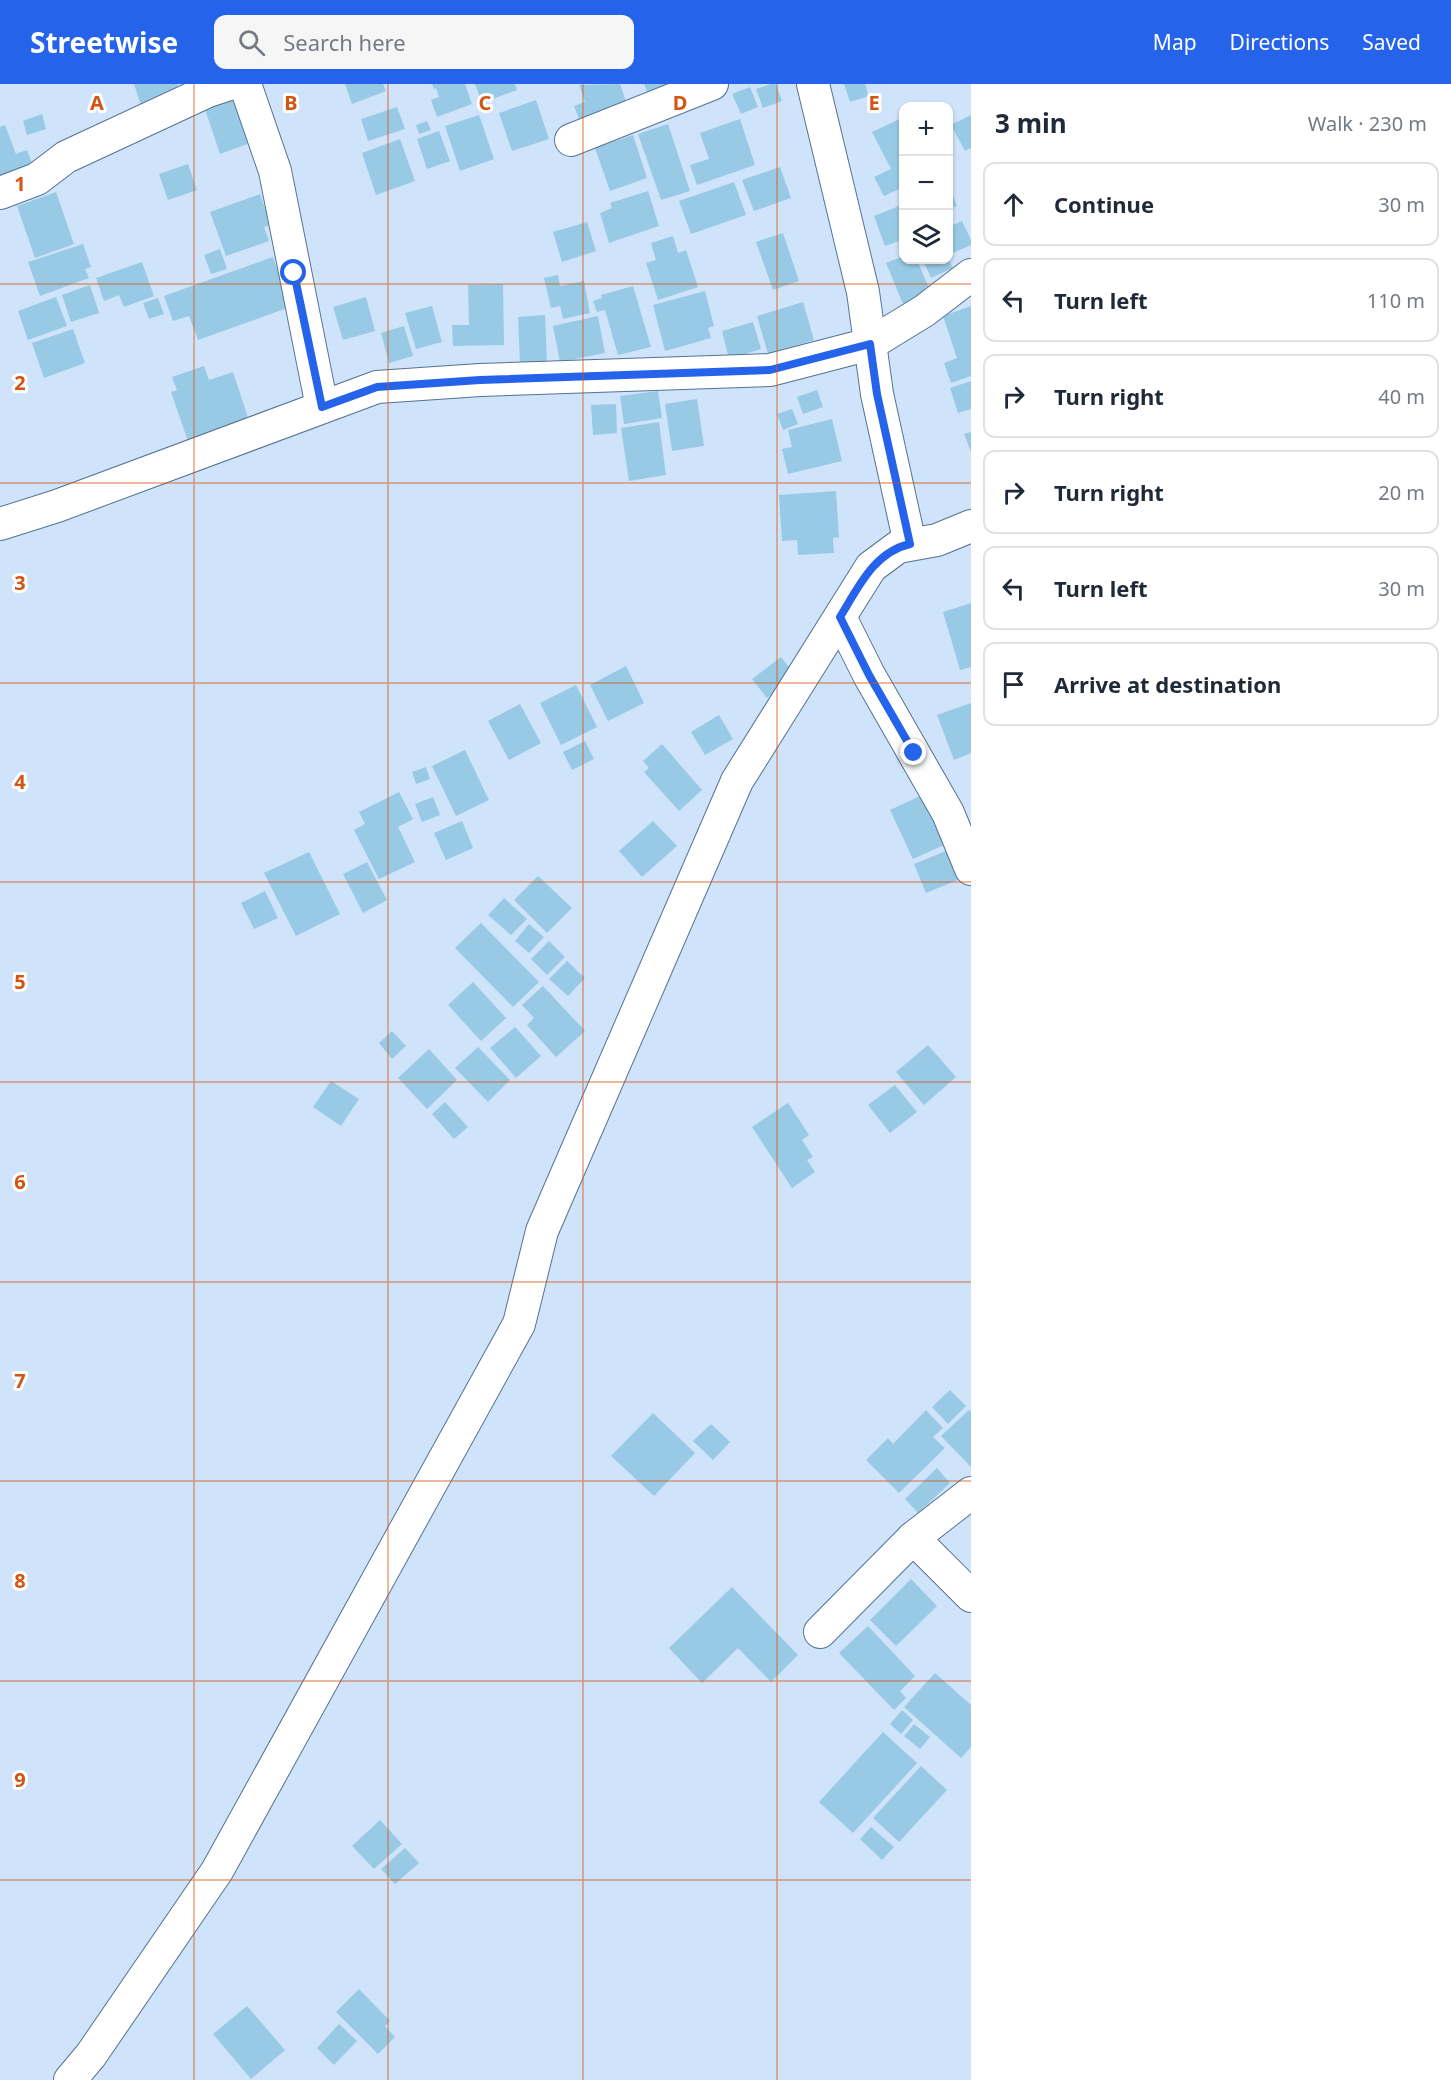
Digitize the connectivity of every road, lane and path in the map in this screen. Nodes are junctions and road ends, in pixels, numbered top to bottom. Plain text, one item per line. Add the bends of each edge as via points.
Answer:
1 (228, 84) edge
2 (244, 84) edge
3 (712, 84) edge
4 (813, 84) edge
5 (571, 140) dead end
6 (0, 193) edge
7 (971, 275) edge
8 (870, 344) junction
9 (322, 407) junction
10 (0, 524) edge
11 (971, 526) edge
12 (910, 544) junction
13 (840, 617) junction
14 (971, 869) edge
15 (971, 1493) edge
16 (913, 1538) junction
17 (971, 1596) edge
18 (820, 1632) dead end
19 (70, 2080) edge

1 - 6 street via 66,157 37,179
2 - 9 street via 274,171
3 - 5 street
4 - 8 street via 863,292
7 - 8 street via 924,311
8 - 9 street via 770,370 377,387
8 - 12 street
9 - 10 street
11 - 12 street via 937,540
12 - 13 street via 898,547 871,567
13 - 14 street via 948,813
13 - 19 street via 737,781 542,1231 519,1324 217,1871
15 - 16 street
16 - 17 street
16 - 18 street

